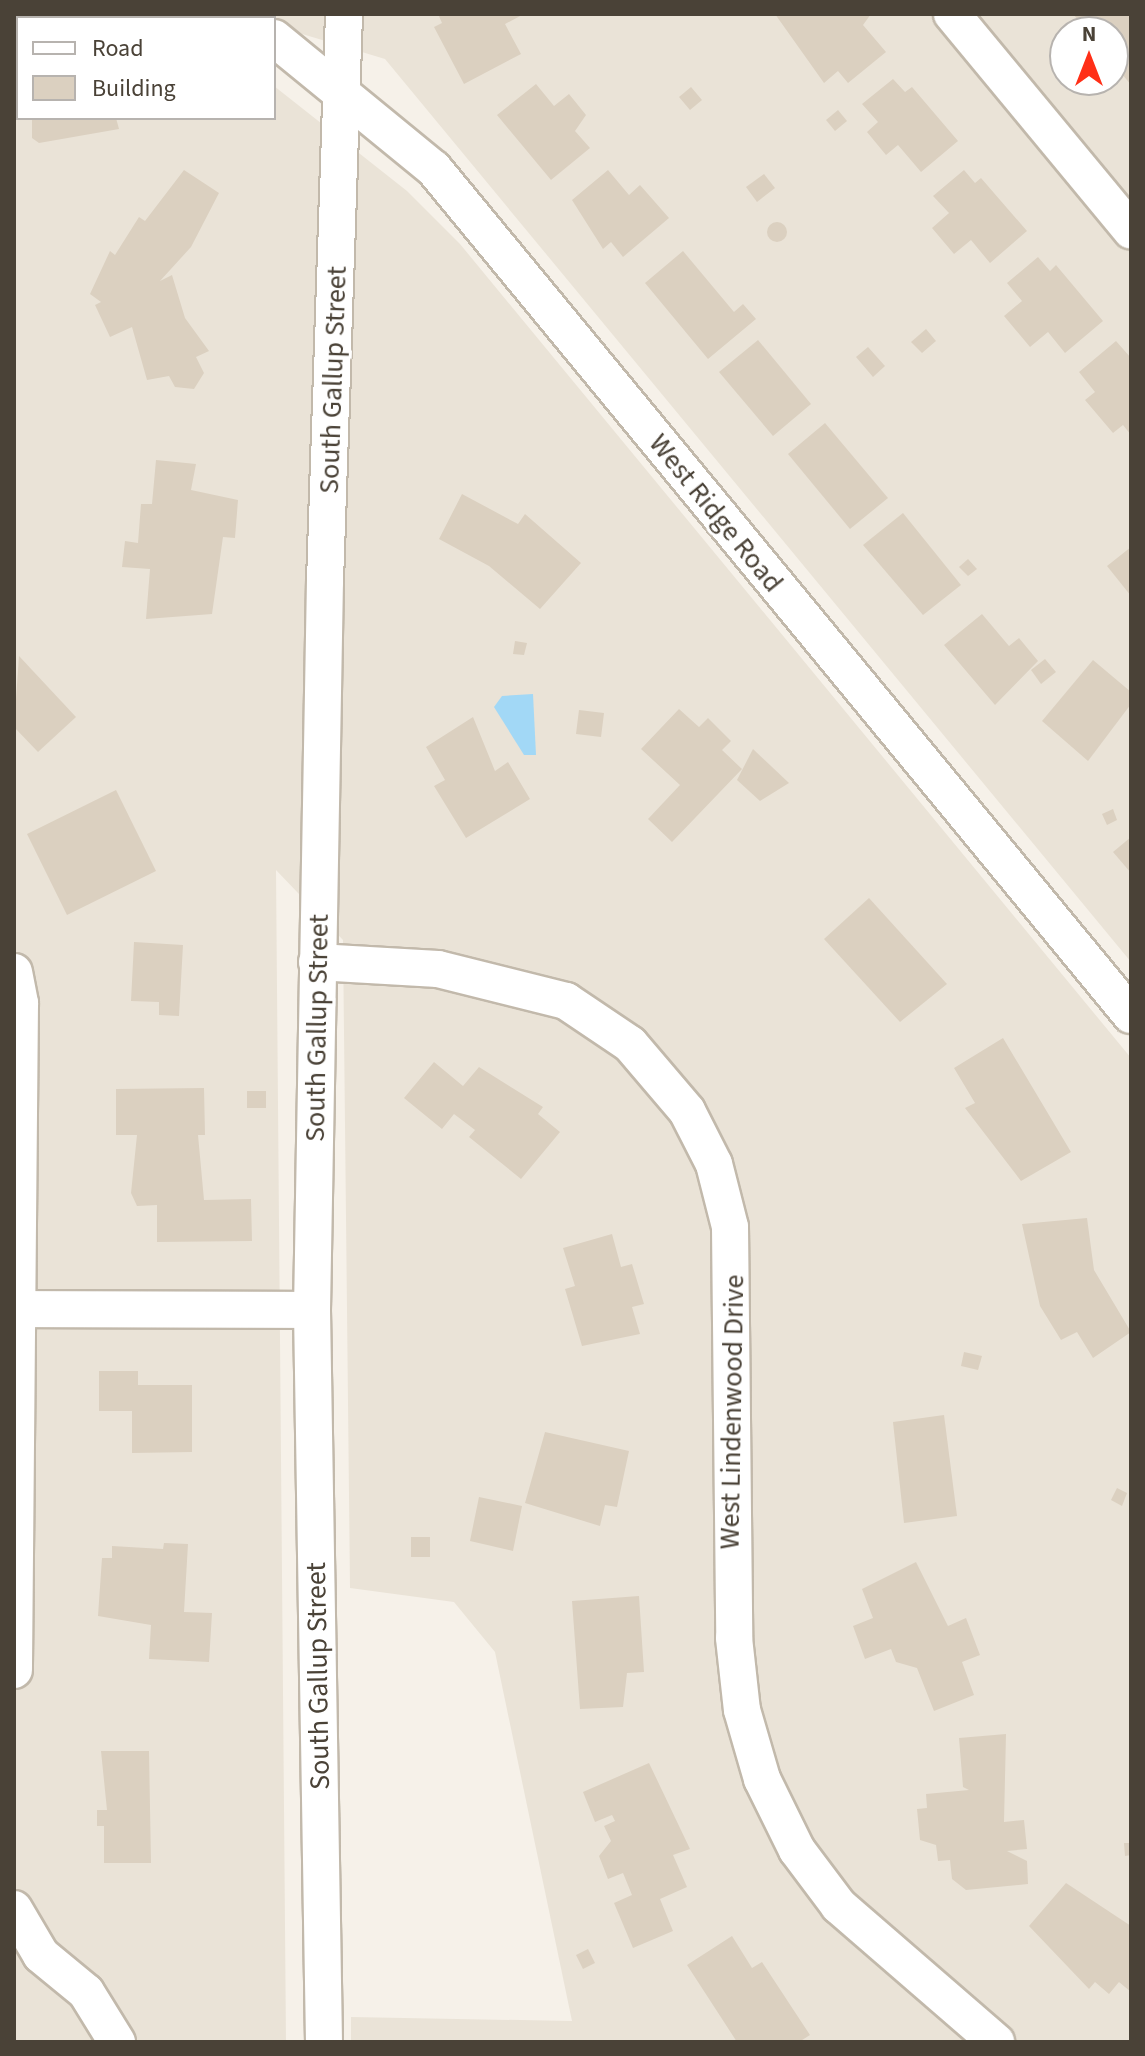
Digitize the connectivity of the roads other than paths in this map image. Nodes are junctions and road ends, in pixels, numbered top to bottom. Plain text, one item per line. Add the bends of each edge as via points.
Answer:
1 (344, 14) edge
2 (952, 14) edge
3 (276, 39) edge
4 (343, 89) junction
5 (1131, 230) edge
6 (317, 962) junction
7 (14, 972) edge
8 (1131, 1015) edge
9 (16, 1309) edge
10 (312, 1310) junction
11 (14, 1670) edge
12 (14, 1909) edge
13 (117, 2042) edge
14 (324, 2042) edge
15 (996, 2042) edge

1 - 4 street, South Gallup Street
2 - 5 street
3 - 4 street, West Ridge Road
4 - 6 street, South Gallup Street
4 - 8 street, West Ridge Road via 434,169
6 - 10 street, South Gallup Street
6 - 15 street, West Lindenwood Drive via 438,969 566,1001 630,1044 687,1111 714,1164 730,1227 733,1622 742,1710 762,1779 797,1850 839,1906
7 - 9 street via 20,1003
9 - 10 street
9 - 11 street
10 - 14 street, South Gallup Street
12 - 13 street via 41,1955 86,1992

